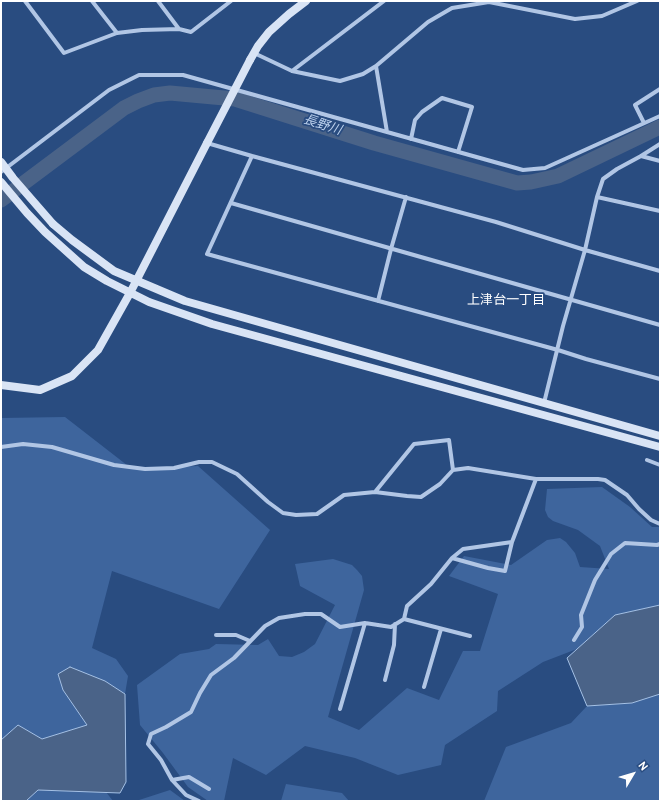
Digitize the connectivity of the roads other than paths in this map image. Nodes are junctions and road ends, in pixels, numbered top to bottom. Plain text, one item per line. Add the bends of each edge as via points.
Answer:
1 (25, 1) edge
2 (92, 1) edge
3 (158, 1) edge
4 (231, 1) edge
5 (306, 1) edge
6 (384, 1) edge
7 (637, 1) edge
8 (492, 2) edge
9 (224, 3) edge
10 (179, 29) junction
11 (117, 33) junction
12 (252, 56) junction
13 (376, 66) junction
14 (292, 71) junction
15 (660, 89) edge
16 (660, 116) edge
17 (644, 123) junction
18 (387, 132) junction
19 (411, 139) junction
20 (207, 143) junction
21 (660, 144) edge
22 (458, 152) junction
23 (252, 156) junction
24 (641, 156) junction
25 (660, 161) edge
26 (1, 162) edge
27 (1, 172) edge
28 (1, 182) edge
29 (406, 197) junction
30 (597, 197) junction
31 (231, 203) junction
32 (660, 211) edge
33 (391, 249) junction
34 (585, 250) junction
35 (660, 271) edge
36 (136, 281) junction
37 (130, 293) junction
38 (571, 300) junction
39 (378, 301) junction
40 (660, 325) edge
41 (558, 350) junction
42 (660, 379) edge
43 (1, 385) edge
44 (544, 403) junction
45 (660, 436) edge
46 (1, 446) edge
47 (660, 447) edge
48 (647, 460) dead end
49 (660, 465) edge
50 (453, 470) junction
51 (536, 479) junction
52 (375, 492) junction
53 (660, 524) edge
54 (512, 542) junction
55 (660, 544) edge
56 (452, 558) junction
57 (404, 619) junction
58 (365, 623) junction
59 (396, 624) junction
60 (441, 628) junction
61 (216, 635) dead end
62 (470, 636) dead end
63 (574, 640) dead end
64 (250, 641) junction
65 (385, 680) dead end
66 (424, 686) dead end
67 (340, 709) dead end
68 (172, 780) junction
69 (209, 789) dead end
70 (199, 801) edge

1 - 11 street via 64,52
2 - 11 street
3 - 10 street
4 - 9 street
5 - 12 street via 278,23
6 - 14 street
7 - 8 street via 602,16 575,19
8 - 13 street via 452,8 428,22
9 - 10 street via 191,32
10 - 11 street
12 - 14 street
12 - 20 street, bridge
13 - 14 street via 363,74 340,81
13 - 18 street
15 - 17 street via 635,105
16 - 17 street
17 - 22 street via 545,168 523,170
18 - 19 street
18 - 27 street via 183,75 139,75 109,90
19 - 22 street
19 - 22 street via 415,120 442,98 472,107
20 - 23 street
20 - 36 street
21 - 24 street
23 - 29 street
23 - 31 street
24 - 25 street
24 - 30 street via 603,179
26 - 36 street, bridge via 53,224 92,256 114,271
28 - 37 street via 45,232 84,267
29 - 33 street
29 - 34 street
30 - 32 street
30 - 34 street
31 - 33 street
31 - 39 street via 207,254
33 - 38 street
33 - 39 street
34 - 35 street
34 - 38 street
36 - 37 street
36 - 44 street via 185,301
37 - 43 street via 98,350 72,376 40,390
37 - 47 street via 212,324
38 - 40 street
38 - 41 street
39 - 41 street
41 - 42 street
41 - 44 street
44 - 45 street
46 - 52 street via 23,444 52,448 114,465 145,469 174,468 199,462 212,462 237,474 283,513 296,515 317,514 344,495
48 - 49 street
50 - 51 street via 468,468
50 - 52 street via 440,484 421,497
50 - 52 street via 449,440 414,444
51 - 53 street via 605,480 627,495 639,509
51 - 54 street
54 - 56 street via 463,549
54 - 56 street via 505,571
55 - 63 street via 625,543 611,554 595,580 581,615 582,628
56 - 57 street via 431,584 407,606
57 - 59 street
57 - 60 street
58 - 59 street via 391,628
58 - 64 street via 340,626 320,614 279,618 265,626
58 - 67 street
59 - 65 street via 394,645
60 - 62 street
60 - 66 street
61 - 64 street via 236,635
64 - 68 street via 234,658 211,675 191,712 151,734 148,744
68 - 69 street via 189,777
68 - 70 street via 186,795

